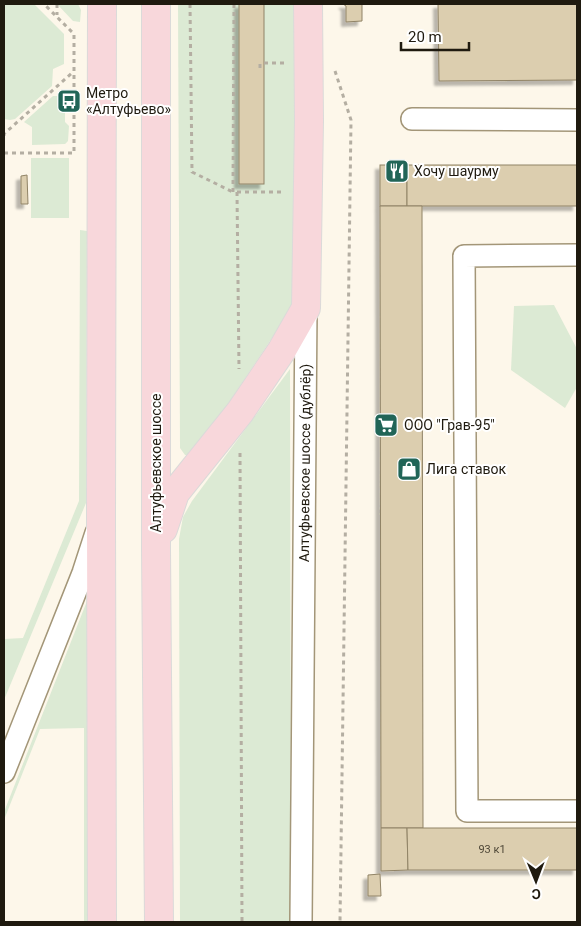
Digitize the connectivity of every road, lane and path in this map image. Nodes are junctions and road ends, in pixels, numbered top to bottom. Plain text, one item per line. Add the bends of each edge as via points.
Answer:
1 (44, 4) edge
2 (57, 4) edge
3 (102, 4) edge
4 (156, 4) edge
5 (190, 4) edge
6 (234, 4) edge
7 (308, 4) edge
8 (57, 15) dead end
9 (284, 55) dead end
10 (239, 64) dead end
11 (234, 65) junction
12 (333, 65) dead end
13 (260, 68) dead end
14 (74, 72) junction
15 (412, 119) dead end
16 (577, 120) edge
17 (4, 136) edge
18 (4, 153) edge
19 (235, 192) junction
20 (286, 192) dead end
21 (577, 255) edge
22 (306, 308) junction
23 (239, 374) dead end
24 (240, 451) dead end
25 (101, 519) junction
26 (156, 550) junction
27 (4, 772) edge
28 (577, 811) edge
29 (102, 922) edge
30 (159, 922) edge
31 (242, 922) edge
32 (301, 922) edge
33 (340, 922) edge

1 - 14 path via 74,34
2 - 8 path
3 - 25 main road
4 - 26 main road, Алтуфьевское шоссе
5 - 19 path via 192,172
6 - 11 path
7 - 22 main road, Алтуфьевское шоссе (дублёр)
9 - 13 path via 285,64 262,64
10 - 11 path
11 - 19 path
12 - 33 path via 351,120
14 - 17 path
14 - 18 path via 74,152
15 - 16 street
19 - 20 path
19 - 23 path
21 - 28 street via 464,256 467,811
22 - 26 main road via 240,412 175,493
22 - 32 street, Алтуфьевское шоссе (дублёр)
24 - 31 path
25 - 27 street via 84,573
25 - 29 main road
26 - 30 main road, Алтуфьевское шоссе

